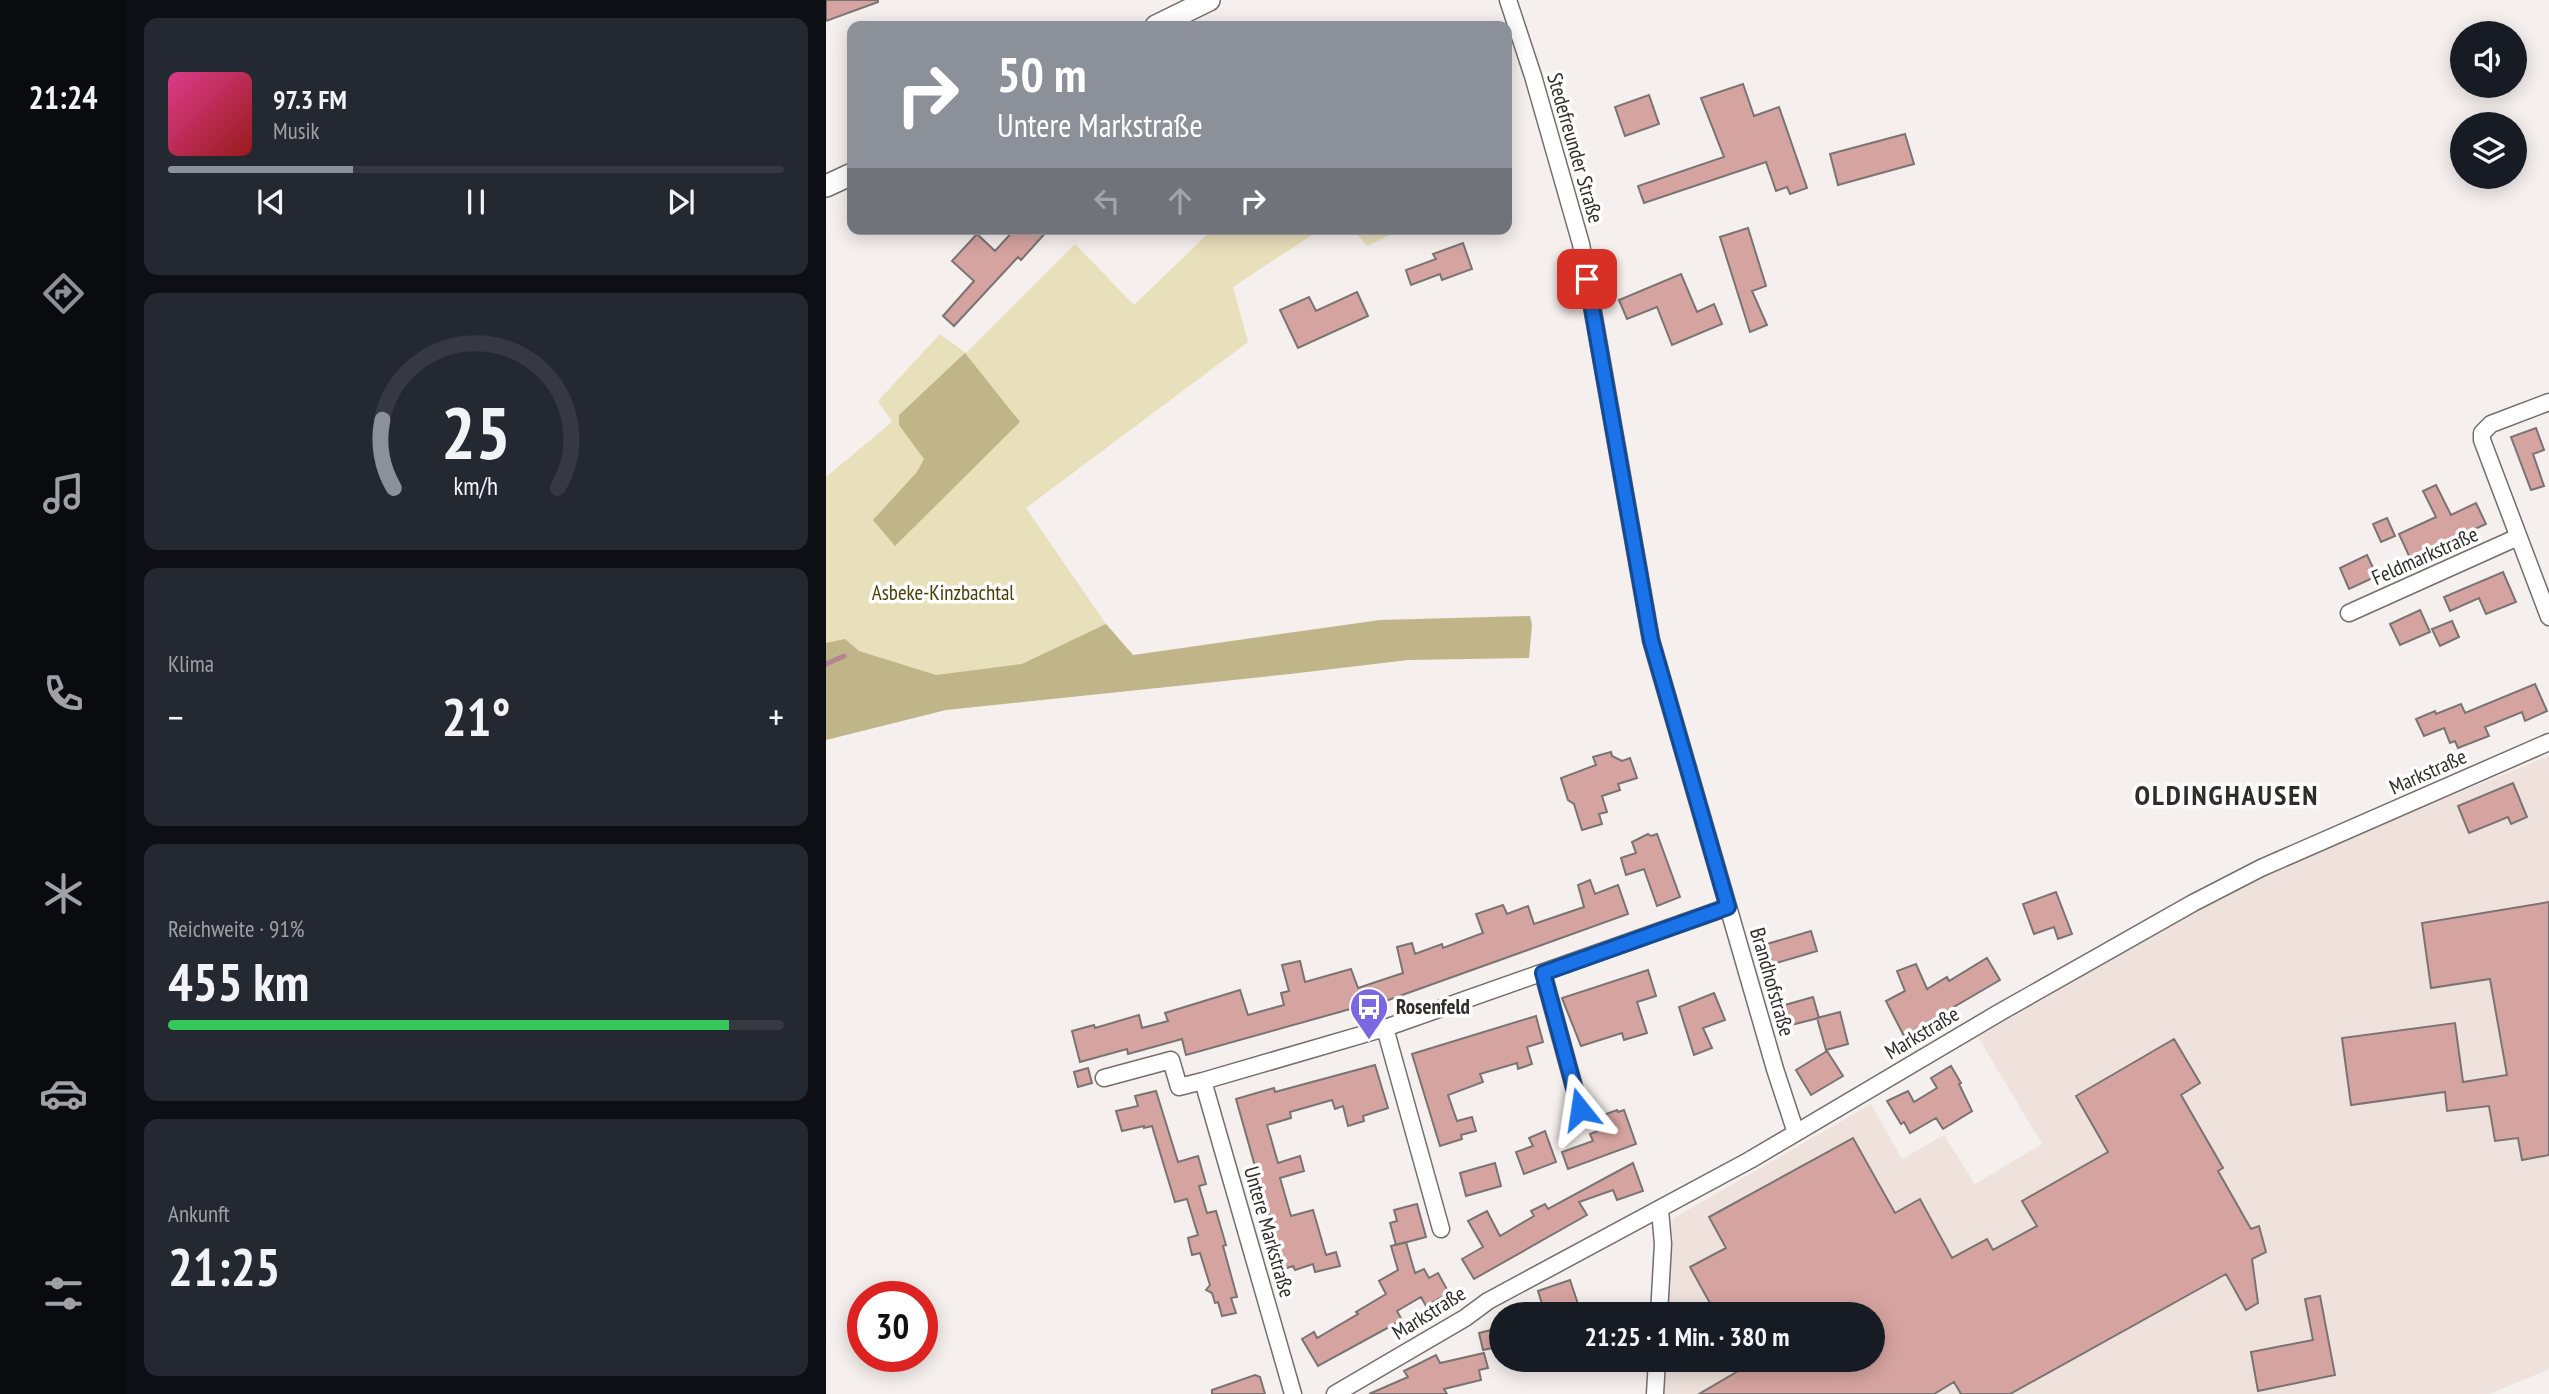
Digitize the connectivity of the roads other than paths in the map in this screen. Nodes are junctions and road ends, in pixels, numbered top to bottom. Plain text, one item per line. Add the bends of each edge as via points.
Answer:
1 (1209, 0) edge
2 (1508, 0) edge
3 (1166, 21) edge
4 (847, 176) edge
5 (826, 186) edge
6 (2549, 402) edge
7 (2518, 537) junction
8 (2349, 614) dead end
9 (2549, 617) edge
10 (1651, 640) joint
11 (2549, 742) edge
12 (1728, 907) junction
13 (1543, 973) junction
14 (1385, 1028) junction
15 (1104, 1078) dead end
16 (1203, 1081) junction
17 (1580, 1109) dead end
18 (1796, 1133) junction
19 (1660, 1210) junction
20 (1441, 1229) dead end
21 (1660, 1302) edge
22 (1656, 1372) edge
23 (1293, 1394) edge
24 (1335, 1394) edge
25 (1655, 1394) edge

1 - 3 street
2 - 10 street, Stedefreunder Straße via 1581,244
4 - 5 street
6 - 7 street via 2491,424 2482,433
7 - 8 street, Feldmarkstraße
7 - 9 street
10 - 12 street, Brandhofstraße
11 - 18 street, Markstraße via 2233,881
12 - 13 street
12 - 18 street, Brandhofstraße
13 - 14 street
13 - 17 street
14 - 16 street
14 - 20 street
15 - 16 street via 1171,1059 1179,1087
16 - 23 street, Untere Markstraße
18 - 19 street, Markstraße
19 - 21 street
19 - 24 street, Markstraße via 1488,1301
22 - 25 street

